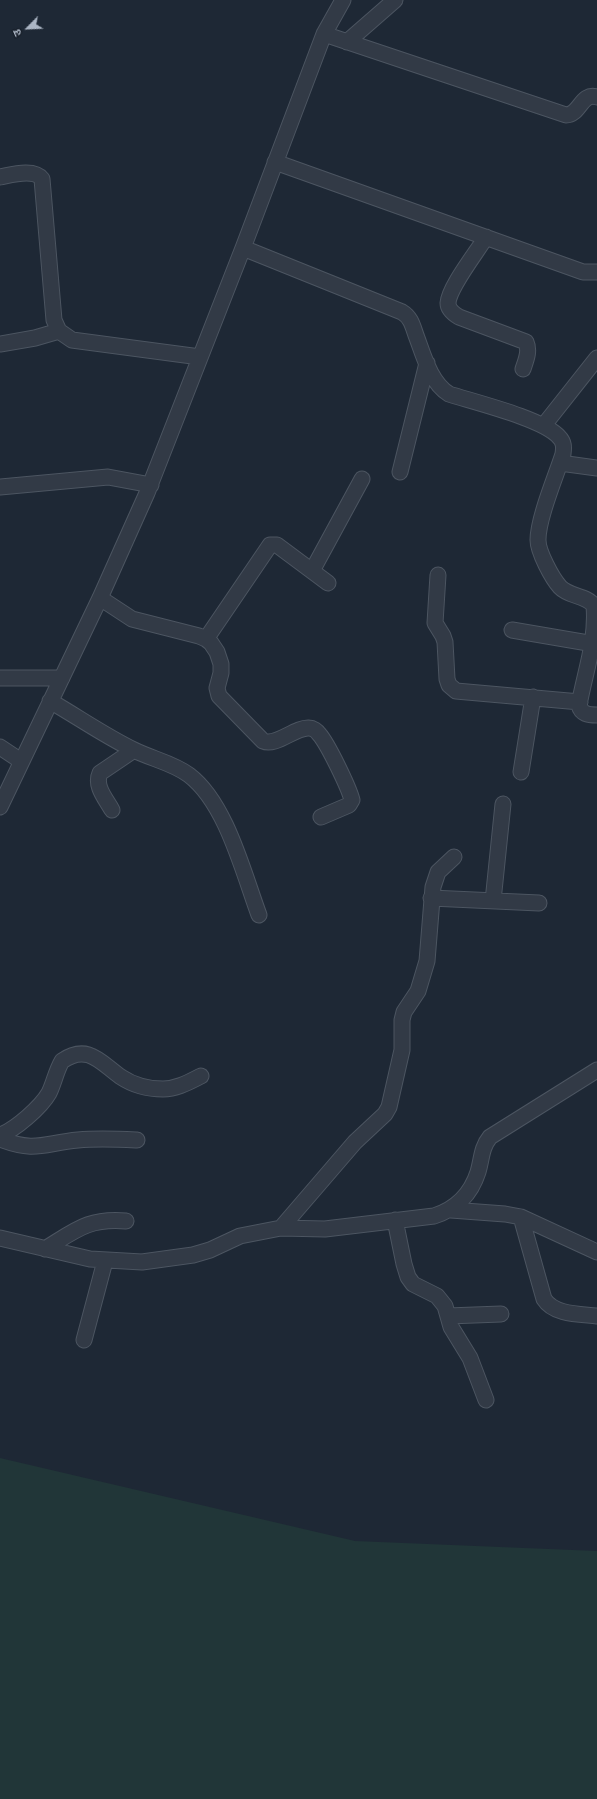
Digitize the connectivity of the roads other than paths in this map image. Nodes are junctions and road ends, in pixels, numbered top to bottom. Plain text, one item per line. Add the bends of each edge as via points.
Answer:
1 (343, 0) edge
2 (395, 0) edge
3 (324, 34) junction
4 (347, 42) junction
5 (597, 97) edge
6 (275, 162) junction
7 (0, 177) edge
8 (486, 237) junction
9 (243, 248) junction
10 (597, 272) edge
11 (59, 331) junction
12 (0, 344) edge
13 (200, 357) junction
14 (597, 358) edge
15 (427, 363) junction
16 (523, 370) dead end
17 (544, 425) junction
18 (560, 463) junction
19 (597, 468) edge
20 (400, 472) dead end
21 (362, 479) dead end
22 (151, 485) junction
23 (0, 487) edge
24 (312, 571) junction
25 (438, 575) dead end
26 (328, 583) dead end
27 (100, 598) junction
28 (512, 630) dead end
29 (206, 639) junction
30 (594, 644) junction
31 (0, 678) edge
32 (62, 678) junction
33 (533, 697) junction
34 (50, 701) junction
35 (580, 702) junction
36 (597, 715) edge
37 (0, 747) edge
38 (134, 750) junction
39 (21, 761) junction
40 (521, 772) dead end
41 (503, 804) dead end
42 (0, 807) edge
43 (112, 810) dead end
44 (322, 817) dead end
45 (454, 857) dead end
46 (431, 898) junction
47 (493, 901) junction
48 (539, 903) dead end
49 (258, 915) dead end
50 (596, 1075) edge
51 (201, 1076) dead end
52 (0, 1135) edge
53 (0, 1139) edge
54 (137, 1140) dead end
55 (451, 1210) junction
56 (521, 1217) junction
57 (395, 1220) junction
58 (126, 1221) dead end
59 (281, 1228) junction
60 (0, 1238) edge
61 (45, 1249) junction
62 (597, 1252) edge
63 (105, 1261) junction
64 (501, 1314) dead end
65 (448, 1316) junction
66 (597, 1316) edge
67 (84, 1340) dead end
68 (486, 1400) dead end

1 - 3 street
2 - 4 street
3 - 4 street
3 - 6 street
4 - 5 street via 566,115 573,113 586,98
6 - 8 street
6 - 9 street
7 - 11 street via 30,173 42,179 54,320
8 - 10 street via 583,272
8 - 16 street via 454,287 448,303 449,308 459,317 526,342 528,351
9 - 13 street
9 - 15 street via 402,312 409,317
11 - 12 street
11 - 13 street via 72,340
13 - 22 street
14 - 17 street
15 - 17 street via 436,382 449,394
15 - 20 street
17 - 18 street via 562,441 564,450
18 - 19 street
18 - 30 street via 539,526 538,541 552,575 565,592 594,606
21 - 24 street
22 - 23 street via 108,477
22 - 27 street
24 - 26 street
24 - 29 street via 277,545 268,546
25 - 33 street via 435,623 445,642 449,685 456,691
27 - 29 street via 132,619
27 - 32 street
28 - 30 street
29 - 44 street via 217,652 221,664 217,688 219,696 263,741 272,742 303,728 316,731 321,736 352,800 349,806
30 - 35 street
31 - 32 street
32 - 34 street
33 - 35 street
33 - 40 street
34 - 38 street
34 - 39 street
35 - 36 street via 581,711
37 - 39 street
38 - 43 street via 98,777 99,787
38 - 49 street via 178,768 205,792 231,836
39 - 42 street
41 - 47 street
45 - 46 street via 438,872
46 - 47 street
46 - 59 street via 427,961 418,991 404,1012 402,1050 389,1107 385,1114 355,1142
47 - 48 street
50 - 55 street via 526,1113 490,1137 485,1143 475,1180 460,1203
51 - 52 street via 174,1088 144,1086 122,1078 90,1055 75,1055 62,1061 50,1092 44,1100 12,1130
53 - 54 street via 36,1147 80,1140
55 - 56 street
55 - 57 street via 434,1216
56 - 62 street
56 - 66 street via 547,1304 562,1311
57 - 59 street via 325,1229
57 - 65 street via 408,1277 413,1284 437,1296 445,1306
58 - 61 street via 91,1223
59 - 63 street via 240,1236 192,1255 142,1262
60 - 61 street
61 - 63 street
63 - 67 street
64 - 65 street
65 - 68 street via 451,1327 470,1358

